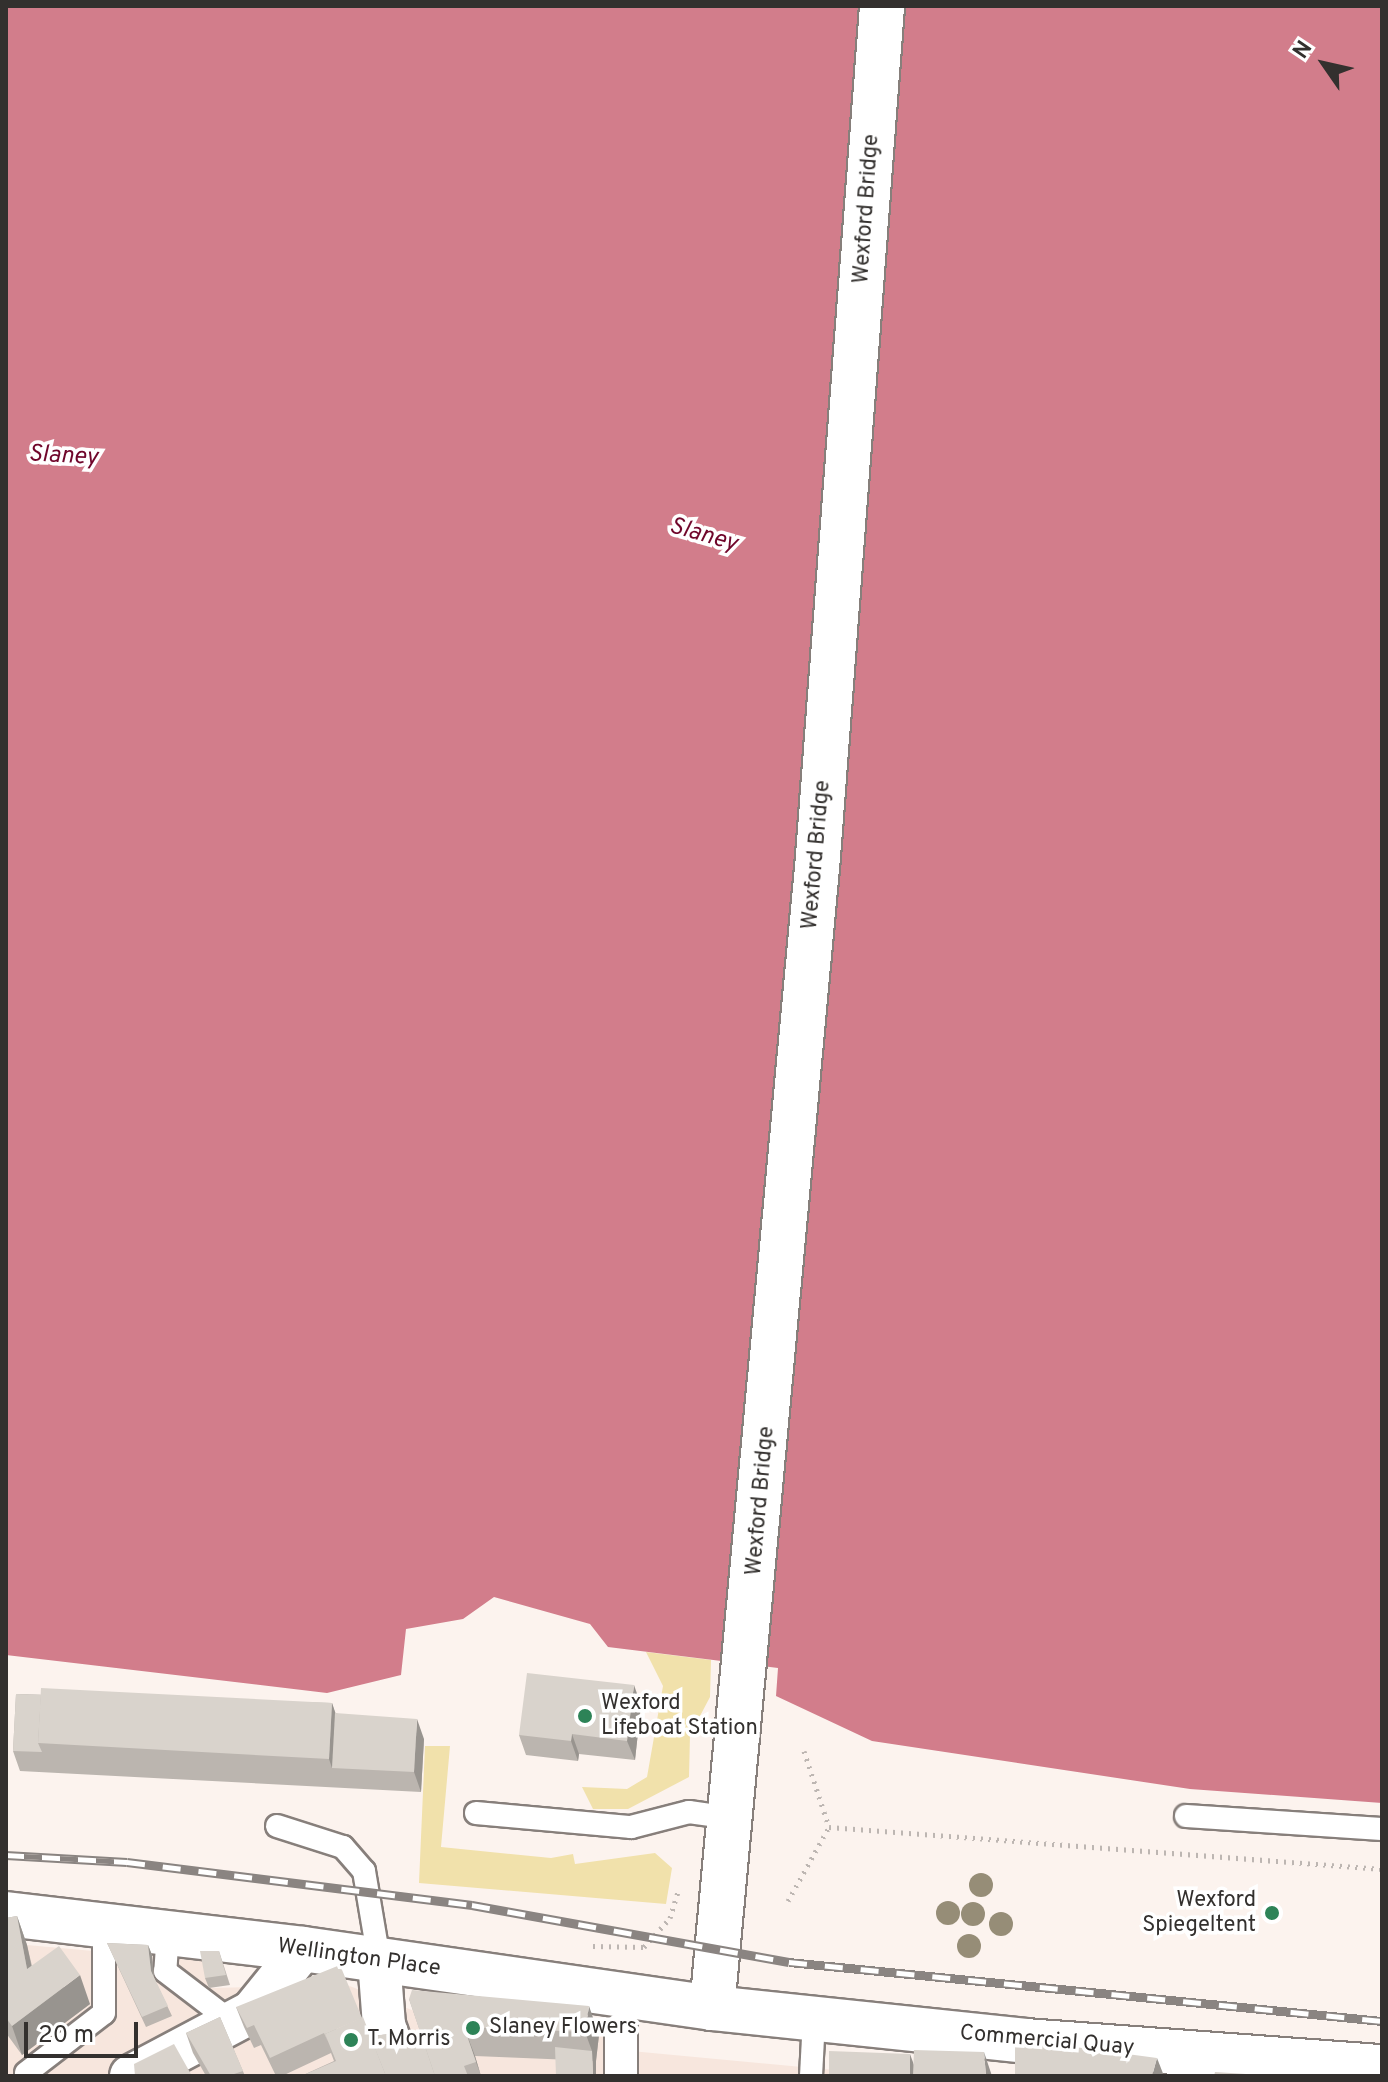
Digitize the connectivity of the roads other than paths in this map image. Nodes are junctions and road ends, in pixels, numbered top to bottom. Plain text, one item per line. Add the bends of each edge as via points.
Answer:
1 (882, 6) edge
2 (476, 1813) dead end
3 (1186, 1816) dead end
4 (731, 1818) junction
5 (277, 1826) dead end
6 (1382, 1829) edge
7 (6, 1914) edge
8 (104, 1923) junction
9 (168, 1932) junction
10 (303, 1949) junction
11 (379, 1960) junction
12 (712, 2008) junction
13 (814, 2019) junction
14 (232, 2022) junction
15 (621, 2029) dead end
16 (1024, 2058) edge
17 (1222, 2066) edge
18 (1382, 2067) edge
19 (26, 2073) dead end
20 (130, 2074) edge
21 (402, 2076) edge
22 (621, 2076) edge
23 (811, 2076) edge

1 - 4 main road, Wexford Bridge via 818,856
2 - 4 lane via 631,1827 689,1812
3 - 6 lane
4 - 12 main road, Wexford Bridge
5 - 11 lane via 343,1847 364,1871
7 - 8 main road, Wellington Place
8 - 9 main road, Wellington Place
8 - 19 lane via 104,2013
9 - 10 main road, Wellington Place
9 - 14 lane via 165,1971
10 - 11 main road, Wellington Place
10 - 14 street via 252,2012
11 - 12 main road, Wellington Place
11 - 21 street via 384,2025
12 - 13 main road, Commercial Quay
13 - 16 main road, Commercial Quay
13 - 23 lane
14 - 20 street
15 - 22 street
16 - 17 main road, Commercial Quay
17 - 18 main road, Commercial Quay

